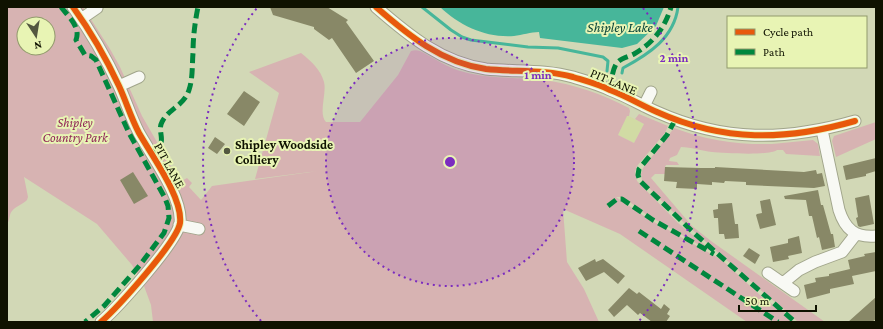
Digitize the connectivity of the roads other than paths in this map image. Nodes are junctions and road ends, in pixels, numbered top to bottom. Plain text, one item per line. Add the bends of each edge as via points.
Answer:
1 (73, 7) edge
2 (376, 7) edge
3 (97, 8) dead end
4 (81, 19) junction
5 (139, 77) dead end
6 (119, 86) junction
7 (651, 92) dead end
8 (644, 106) junction
9 (855, 121) dead end
10 (822, 130) junction
11 (179, 225) junction
12 (199, 229) dead end
13 (856, 234) junction
14 (876, 236) edge
15 (768, 273) dead end
16 (783, 283) junction
17 (794, 291) dead end
18 (101, 322) edge

1 - 4 street, PIT LANE
2 - 8 street, PIT LANE via 409,34 437,52 464,64 487,69 567,76 609,89
3 - 4 street
4 - 6 street, PIT LANE via 101,50
5 - 6 street
6 - 11 street, PIT LANE via 139,132 176,198 180,210
7 - 8 street
8 - 10 street, PIT LANE via 685,123 730,134 775,136
9 - 10 street, PIT LANE
10 - 13 street via 842,217 846,227
11 - 12 street
11 - 18 street via 175,235 155,262 120,304
13 - 14 street
13 - 16 street via 842,252 799,270
15 - 16 street
16 - 17 street

